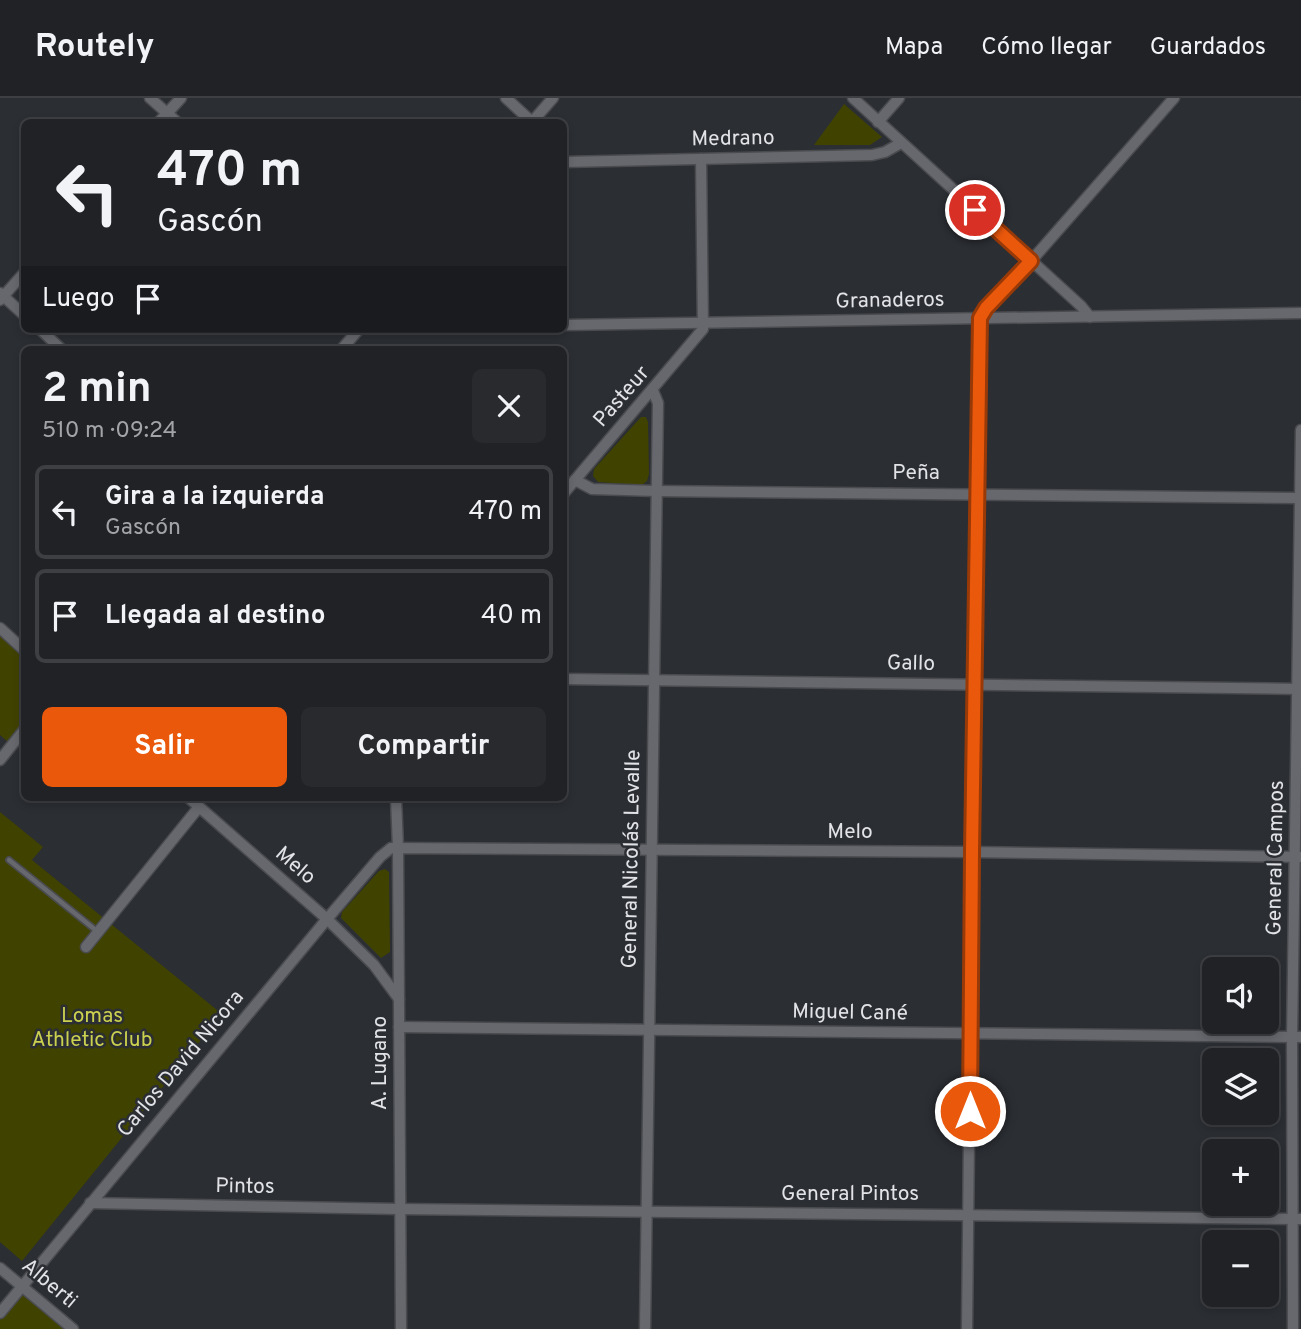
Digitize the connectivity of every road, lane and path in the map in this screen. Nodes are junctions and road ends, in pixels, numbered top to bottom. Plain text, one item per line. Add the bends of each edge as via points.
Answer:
1 (150, 98) edge
2 (181, 98) edge
3 (506, 98) edge
4 (552, 98) edge
5 (853, 98) edge
6 (899, 98) edge
7 (1174, 98) edge
8 (167, 113) junction
9 (162, 119) edge
10 (174, 119) edge
11 (529, 119) edge
12 (534, 119) edge
13 (878, 122) junction
14 (901, 144) junction
15 (701, 159) junction
16 (567, 162) edge
17 (1031, 261) junction
18 (21, 276) edge
19 (1, 296) edge
20 (21, 313) edge
21 (1301, 313) edge
22 (1090, 317) junction
23 (980, 318) junction
24 (704, 324) junction
25 (567, 325) edge
26 (44, 333) edge
27 (58, 346) edge
28 (653, 391) junction
29 (1301, 429) edge
30 (575, 480) junction
31 (567, 489) edge
32 (656, 491) junction
33 (978, 492) junction
34 (1301, 498) edge
35 (0, 628) edge
36 (21, 647) edge
37 (567, 679) edge
38 (653, 680) junction
39 (975, 684) junction
40 (1299, 689) edge
41 (21, 734) edge
42 (0, 760) edge
43 (192, 801) edge
44 (396, 801) edge
45 (199, 807) junction
46 (398, 847) junction
47 (651, 850) junction
48 (972, 852) junction
49 (1298, 857) edge
50 (9, 860) dead end
51 (327, 919) junction
52 (98, 932) junction
53 (86, 947) dead end
54 (400, 999) junction
55 (399, 1027) junction
56 (650, 1030) junction
57 (971, 1033) junction
58 (1297, 1037) edge
59 (90, 1203) junction
60 (399, 1209) junction
61 (647, 1211) junction
62 (969, 1214) junction
63 (1297, 1219) edge
64 (0, 1268) edge
65 (22, 1286) junction
66 (0, 1313) edge
67 (73, 1329) edge
68 (401, 1329) edge
69 (645, 1329) edge
70 (967, 1329) edge
71 (1293, 1329) edge

1 - 8 street
2 - 8 street
3 - 11 street
4 - 12 street
5 - 13 street
6 - 13 street
7 - 17 street
8 - 9 street
8 - 10 street
13 - 14 street
14 - 15 street, Medrano via 872,155
14 - 17 street
15 - 16 street, Medrano
15 - 24 street
17 - 22 street
17 - 23 street
18 - 19 street
19 - 20 street
21 - 22 street, Granaderos
22 - 23 street, Granaderos
23 - 24 street, Granaderos
23 - 33 street
24 - 25 street, Granaderos
24 - 28 street, Pasteur
26 - 27 street
28 - 30 street, Pasteur
28 - 32 street, General Nicolás Levalle via 658,403
29 - 34 street, General Campos
30 - 31 street, Pasteur
30 - 32 street, Peña via 592,489
32 - 33 street, Peña
32 - 38 street, General Nicolás Levalle
33 - 34 street, Peña
33 - 39 street
34 - 40 street, General Campos
35 - 36 street
37 - 38 street, Gallo
38 - 39 street, Gallo
38 - 47 street, General Nicolás Levalle
39 - 40 street, Gallo
39 - 48 street
40 - 49 street, General Campos
41 - 42 street
43 - 45 street, Melo
44 - 46 street, A. Lugano
45 - 51 street, Melo
45 - 52 street
46 - 47 street, Melo
46 - 51 street, Carlos David Nicora via 380,857
46 - 54 street, A. Lugano
47 - 48 street, Melo
47 - 56 street, General Nicolás Levalle
48 - 49 street, Melo
48 - 57 street
49 - 58 street, General Campos
50 - 52 lane
51 - 54 street, Melo via 374,965
51 - 59 street, Carlos David Nicora
52 - 53 street
54 - 55 street, A. Lugano
55 - 56 street, Miguel Cané
55 - 60 street, A. Lugano
56 - 57 street, Miguel Cané
56 - 61 street, General Nicolás Levalle
57 - 58 street, Miguel Cané
57 - 62 street
58 - 63 street, General Campos
59 - 60 street, Pintos
59 - 65 street, Carlos David Nicora
60 - 61 street, General Pintos
60 - 68 street, A. Lugano
61 - 62 street, General Pintos
61 - 69 street, General Nicolás Levalle
62 - 63 street, General Pintos
62 - 70 street
63 - 71 street, General Campos
64 - 65 street, Alberti
65 - 66 street, Carlos David Nicora
65 - 67 street, Alberti

